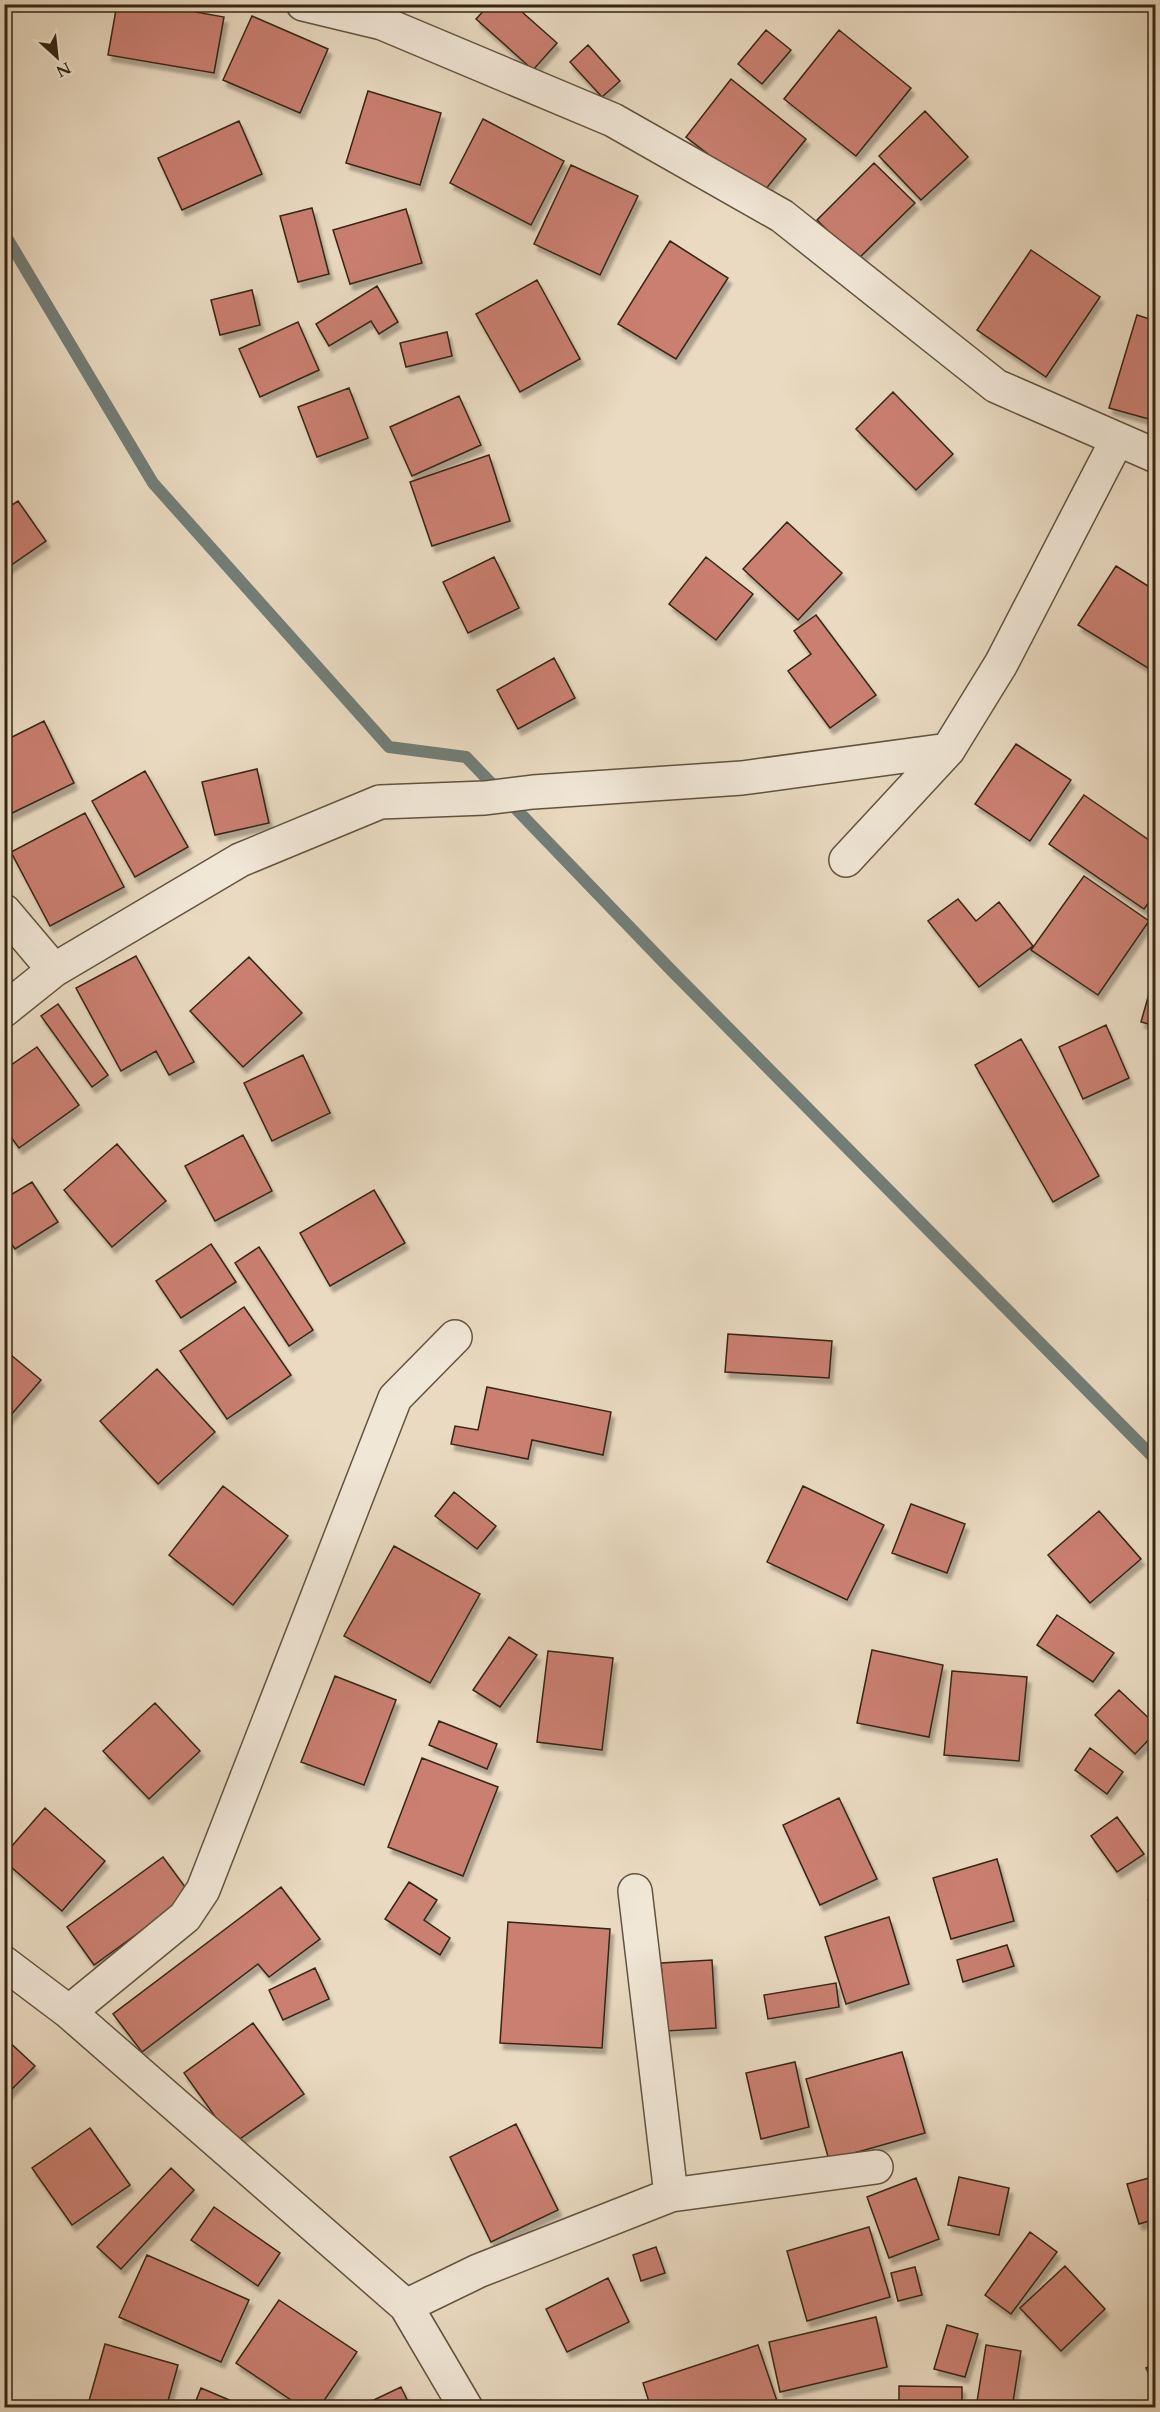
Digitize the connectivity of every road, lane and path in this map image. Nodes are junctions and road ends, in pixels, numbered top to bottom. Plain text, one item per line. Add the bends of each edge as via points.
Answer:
1 (303, 4) edge
2 (376, 14) edge
3 (1117, 440) junction
4 (1155, 456) edge
5 (948, 750) junction
6 (846, 860) dead end
7 (4, 911) edge
8 (54, 970) junction
9 (4, 1010) edge
10 (455, 1337) dead end
11 (635, 1891) dead end
12 (4, 1963) edge
13 (69, 2012) junction
14 (876, 2167) dead end
15 (671, 2195) junction
16 (406, 2306) junction
17 (466, 2408) edge

1 - 2 street
2 - 3 street via 614,120 782,216 996,386
3 - 4 street
3 - 5 street via 1001,664
5 - 6 street
5 - 8 street via 742,778 380,802 240,860
7 - 8 street
8 - 9 street
10 - 13 street via 394,1398 202,1890 185,1917
11 - 15 street
12 - 13 street
13 - 16 street
14 - 15 street
15 - 16 street via 478,2271
16 - 17 street

